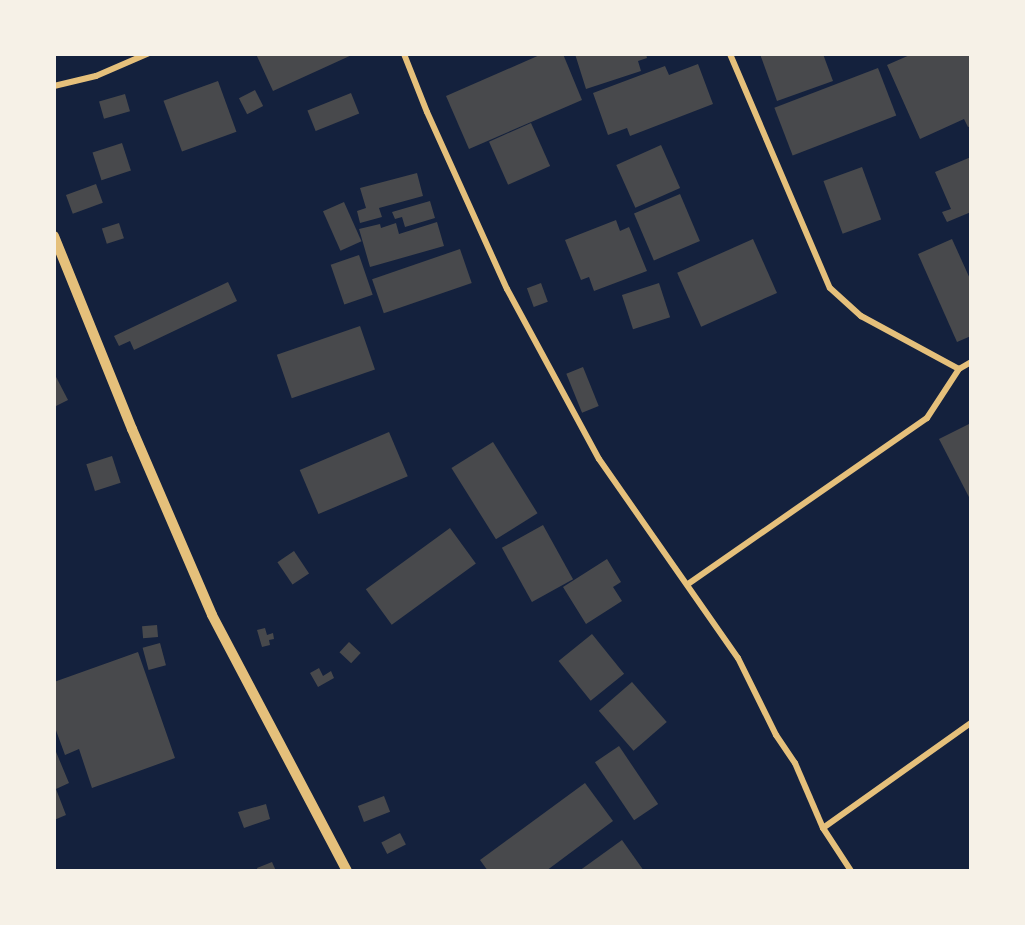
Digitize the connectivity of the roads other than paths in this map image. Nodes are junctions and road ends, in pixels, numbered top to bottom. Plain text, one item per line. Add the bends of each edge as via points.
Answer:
1 (147, 54) edge
2 (404, 54) edge
3 (730, 54) edge
4 (54, 86) edge
5 (54, 236) edge
6 (971, 362) edge
7 (959, 369) junction
8 (688, 585) junction
9 (971, 723) edge
10 (823, 828) junction
11 (347, 871) edge
12 (851, 871) edge

1 - 4 street via 96,76
2 - 8 street via 507,289 599,459
3 - 7 street via 830,288 861,316
5 - 11 street via 212,615
6 - 7 street
7 - 8 street via 927,418
8 - 10 street via 738,658 776,735 795,763
9 - 10 street
10 - 12 street

